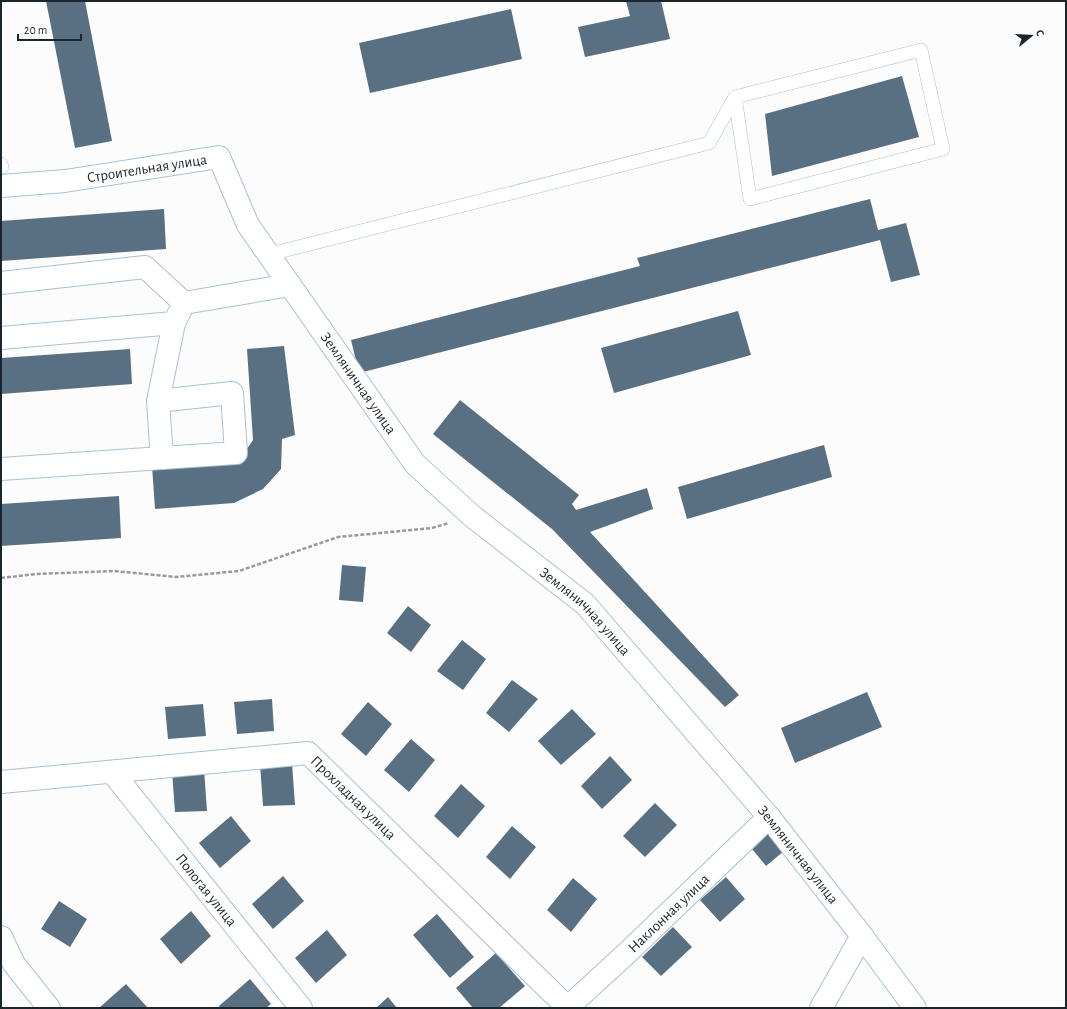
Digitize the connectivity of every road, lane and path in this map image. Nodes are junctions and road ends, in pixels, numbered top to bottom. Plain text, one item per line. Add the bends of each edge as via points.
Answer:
1 (735, 97) junction
2 (1, 186) edge
3 (248, 226) joint
4 (278, 252) dead end
5 (1, 283) edge
6 (290, 285) junction
7 (184, 303) junction
8 (174, 323) junction
9 (1, 338) edge
10 (158, 401) junction
11 (162, 458) junction
12 (1, 469) edge
13 (472, 516) junction
14 (1, 578) edge
15 (112, 772) junction
16 (1, 782) edge
17 (769, 817) junction
18 (862, 936) junction
19 (1, 937) edge
20 (49, 1008) edge
21 (301, 1008) edge
22 (568, 1008) edge
23 (821, 1008) edge
24 (915, 1008) edge

1 - 1 lane via 921,50 943,149 750,199
1 - 4 lane via 709,143
2 - 3 street, Строительная улица via 65,181 219,157
3 - 6 street, Земляничная улица
5 - 7 street via 145,267
6 - 7 street
6 - 13 street, Земляничная улица via 415,464
7 - 8 street
8 - 9 street
8 - 10 street
10 - 11 street
10 - 11 street via 232,394 236,453
11 - 12 street
13 - 14 path via 432,528 338,537 239,572 176,577 114,571
13 - 17 street, Земляничная улица via 585,604
15 - 16 street, Прохладная улица
15 - 21 street, Пологая улица
15 - 22 street, Прохладная улица via 308,753
17 - 18 street, Земляничная улица
17 - 22 street, Наклонная улица
18 - 23 street
18 - 24 street, Земляничная улица
19 - 20 street via 14,964

